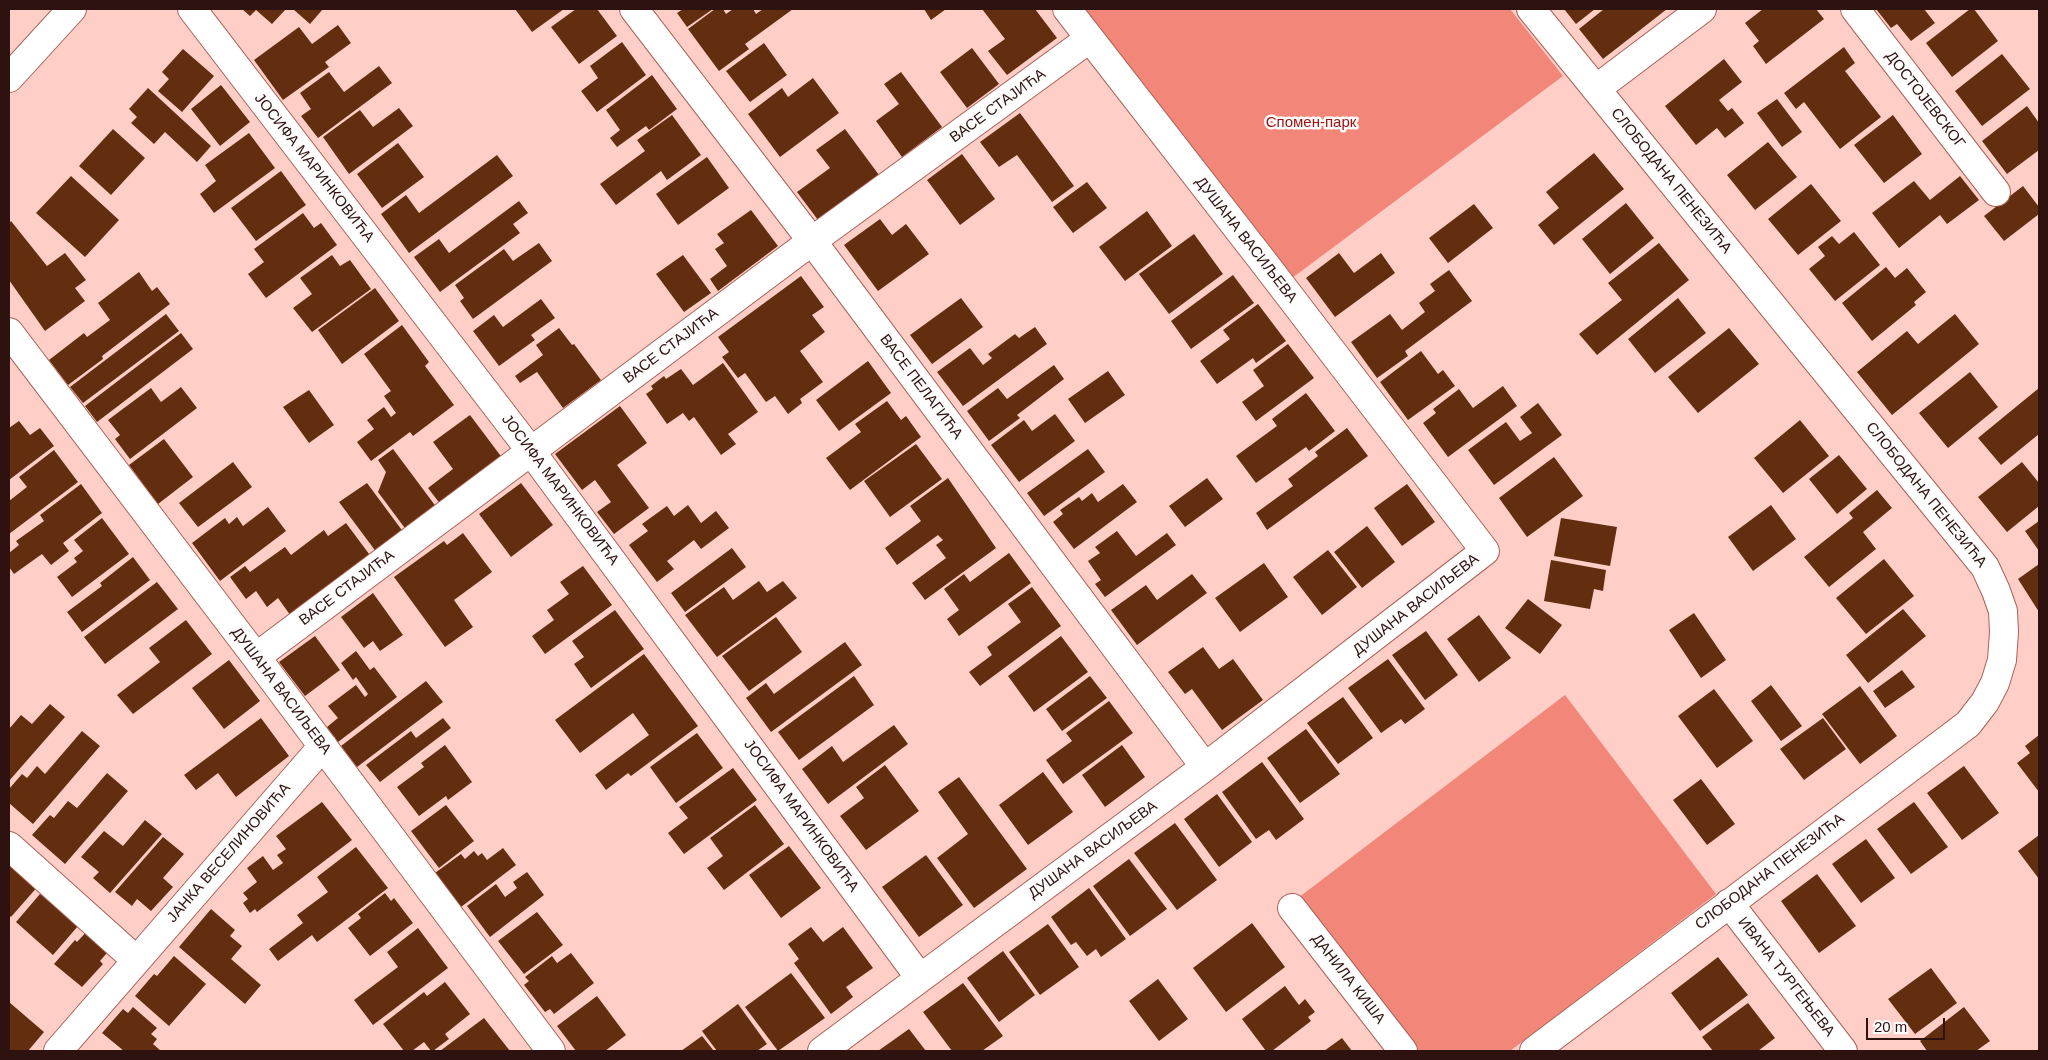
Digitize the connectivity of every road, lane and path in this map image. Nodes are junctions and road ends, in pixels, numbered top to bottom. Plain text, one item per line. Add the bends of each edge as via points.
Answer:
1 (72, 9) edge
2 (192, 9) edge
3 (634, 9) edge
4 (1067, 9) edge
5 (1531, 9) edge
6 (1702, 9) edge
7 (1855, 9) edge
8 (1090, 39) junction
9 (9, 78) edge
10 (1596, 89) junction
11 (1996, 192) dead end
12 (812, 241) junction
13 (9, 332) edge
14 (530, 450) junction
15 (256, 657) junction
16 (323, 746) junction
17 (1205, 767) junction
18 (9, 846) edge
19 (1729, 903) junction
20 (1292, 908) dead end
21 (136, 960) junction
22 (920, 978) junction
23 (58, 1051) edge
24 (551, 1051) edge
25 (822, 1051) edge
26 (1403, 1051) edge
27 (1534, 1051) edge
28 (1843, 1051) edge

1 - 9 street
2 - 14 street, ЈОСИФА МАРИНКОВИЋА
3 - 12 street, ВАСЕ ПЕЛАГИЋА
4 - 8 street, ДУШАНА ВАСИЉЕВА
5 - 10 street, СЛОБОДАНА ПЕНЕЗИЋА
6 - 10 street
7 - 11 street, ДОСТОЈЕВСКОГ
8 - 12 street, ВАСЕ СТАЈИЋА
8 - 17 street, ДУШАНА ВАСИЉЕВА via 1485,552
10 - 19 street, СЛОБОДАНА ПЕНЕЗИЋА via 1985,567 2003,611 2002,660 1995,683 1968,724
12 - 14 street, ВАСЕ СТАЈИЋА
12 - 17 street, ВАСЕ ПЕЛАГИЋА
13 - 15 street, ДУШАНА ВАСИЉЕВА
14 - 15 street, ВАСЕ СТАЈИЋА
14 - 22 street, ЈОСИФА МАРИНКОВИЋА
15 - 16 street, ДУШАНА ВАСИЉЕВА
16 - 21 street, ЈАНКА ВЕСЕЛИНОВИЋА
16 - 24 street, ДУШАНА ВАСИЉЕВА
17 - 22 street, ДУШАНА ВАСИЉЕВА
18 - 21 street
19 - 27 street, СЛОБОДАНА ПЕНЕЗИЋА
19 - 28 street, ИВАНА ТУРГЕЊЕВА
20 - 26 street, ДАНИЛА КИША
21 - 23 street, ЈАНКА ВЕСЕЛИНОВИЋА
22 - 25 street, ДУШАНА ВАСИЉЕВА

